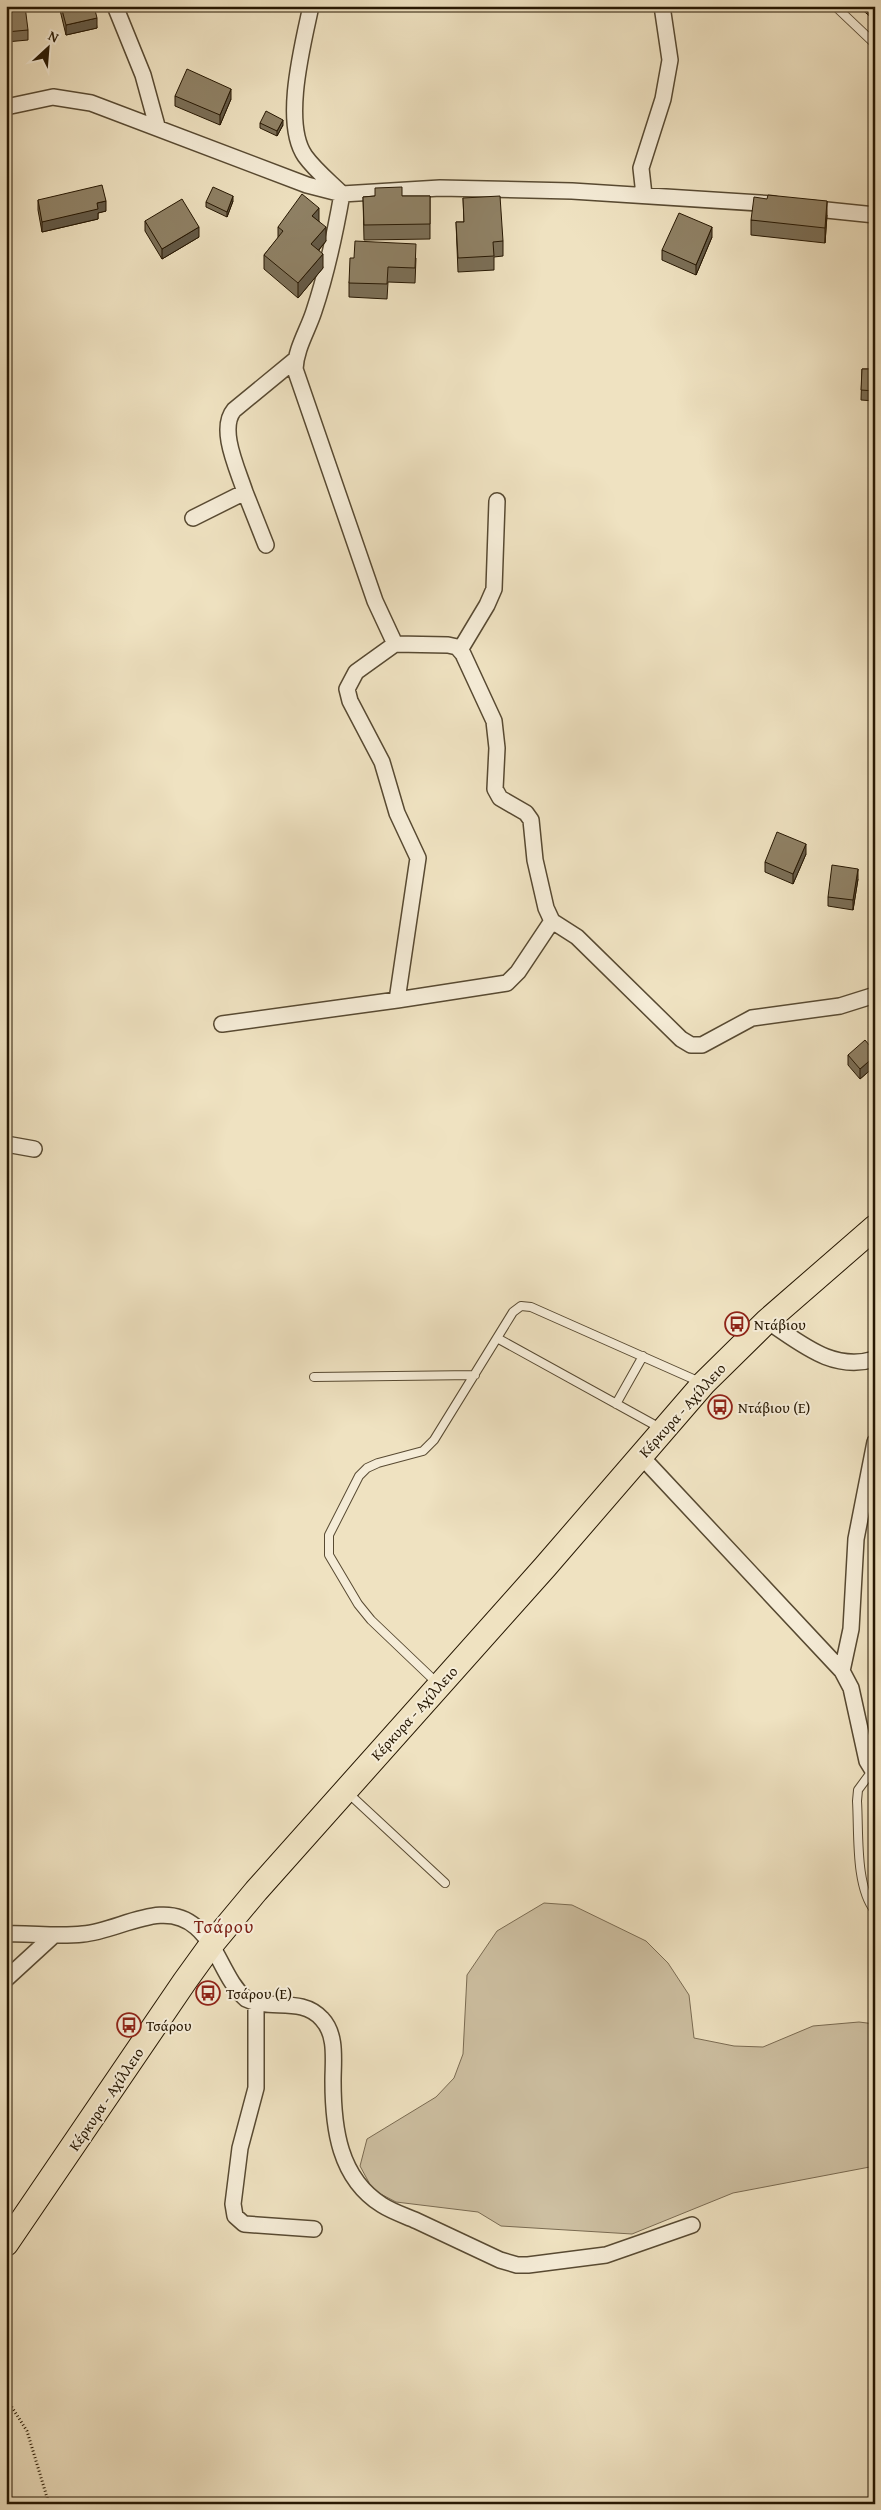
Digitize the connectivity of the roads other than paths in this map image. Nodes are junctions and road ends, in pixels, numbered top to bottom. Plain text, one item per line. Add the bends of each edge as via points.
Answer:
1 (115, 6) edge
2 (311, 6) edge
3 (662, 6) edge
4 (835, 6) edge
5 (875, 44) edge
6 (6, 107) edge
7 (156, 126) junction
8 (342, 194) junction
9 (644, 195) junction
10 (875, 214) edge
11 (296, 359) junction
12 (245, 492) junction
13 (497, 501) dead end
14 (193, 518) dead end
15 (266, 545) dead end
16 (395, 644) junction
17 (460, 650) junction
18 (552, 921) junction
19 (875, 995) edge
20 (397, 1000) junction
21 (222, 1024) dead end
22 (6, 1144) edge
23 (34, 1149) dead end
24 (875, 1227) edge
25 (767, 1321) junction
26 (497, 1338) junction
27 (643, 1356) junction
28 (875, 1359) edge
29 (475, 1375) junction
30 (314, 1377) dead end
31 (704, 1383) junction
32 (616, 1404) junction
33 (663, 1430) junction
34 (875, 1442) edge
35 (640, 1455) junction
36 (842, 1671) junction
37 (439, 1685) junction
38 (874, 1773) edge
39 (345, 1791) junction
40 (445, 1883) dead end
41 (875, 1911) edge
42 (6, 1934) edge
43 (54, 1935) junction
44 (211, 1944) junction
45 (6, 1979) edge
46 (256, 2002) junction
47 (692, 2225) dead end
48 (314, 2229) dead end
49 (6, 2244) edge

1 - 7 street via 143,75
2 - 8 street via 294,105 294,131 305,156
3 - 9 street via 670,60 663,99 641,168
4 - 5 lane
6 - 7 street via 53,97 91,103
7 - 8 street via 307,185
8 - 9 street via 440,188
8 - 11 street via 332,249
9 - 10 street
11 - 12 street via 234,410 228,419 227,434
11 - 16 street via 295,369 375,601
12 - 14 street
12 - 15 street
13 - 17 street via 494,589
16 - 17 street via 448,645
16 - 20 street via 356,672 347,689 382,762 397,813 418,858
17 - 18 street via 494,721 497,748 495,789 500,798 526,813 531,820 535,860
18 - 19 street via 577,937 681,1039 691,1044 708,1043 752,1018 840,1006
18 - 20 street via 507,983
20 - 21 street
22 - 23 street
24 - 25 main road, Κέρκυρα - Αχίλλειο
25 - 28 street via 834,1360 852,1364
25 - 31 main road, Κέρκυρα - Αχίλλειο
26 - 27 lane via 513,1312 526,1306
26 - 29 lane
26 - 32 lane
27 - 31 lane
27 - 32 lane
29 - 30 lane
29 - 37 lane via 447,1421 423,1451 378,1463 359,1476 328,1541 329,1555 358,1604
31 - 33 main road, Κέρκυρα - Αχίλλειο
32 - 33 lane
33 - 35 main road, Κέρκυρα - Αχίλλειο
34 - 36 street via 856,1540 852,1629
35 - 36 street
35 - 37 main road, Κέρκυρα - Αχίλλειο
36 - 38 street via 851,1688 867,1760
37 - 39 main road, Κέρκυρα - Αχίλλειο
38 - 41 lane via 858,1790 857,1800 862,1878 865,1895
39 - 40 lane
39 - 44 main road, Κέρκυρα - Αχίλλειο
42 - 43 street
43 - 44 street via 85,1934 156,1915 169,1915 192,1924
43 - 45 street
44 - 46 street via 243,1996
44 - 49 main road, Κέρκυρα - Αχίλλειο
46 - 47 street via 304,2007 318,2015 328,2027 333,2048 334,2124 338,2144 360,2187 384,2207 517,2265 606,2255
46 - 48 street via 256,2088 240,2148 233,2210 244,2224

